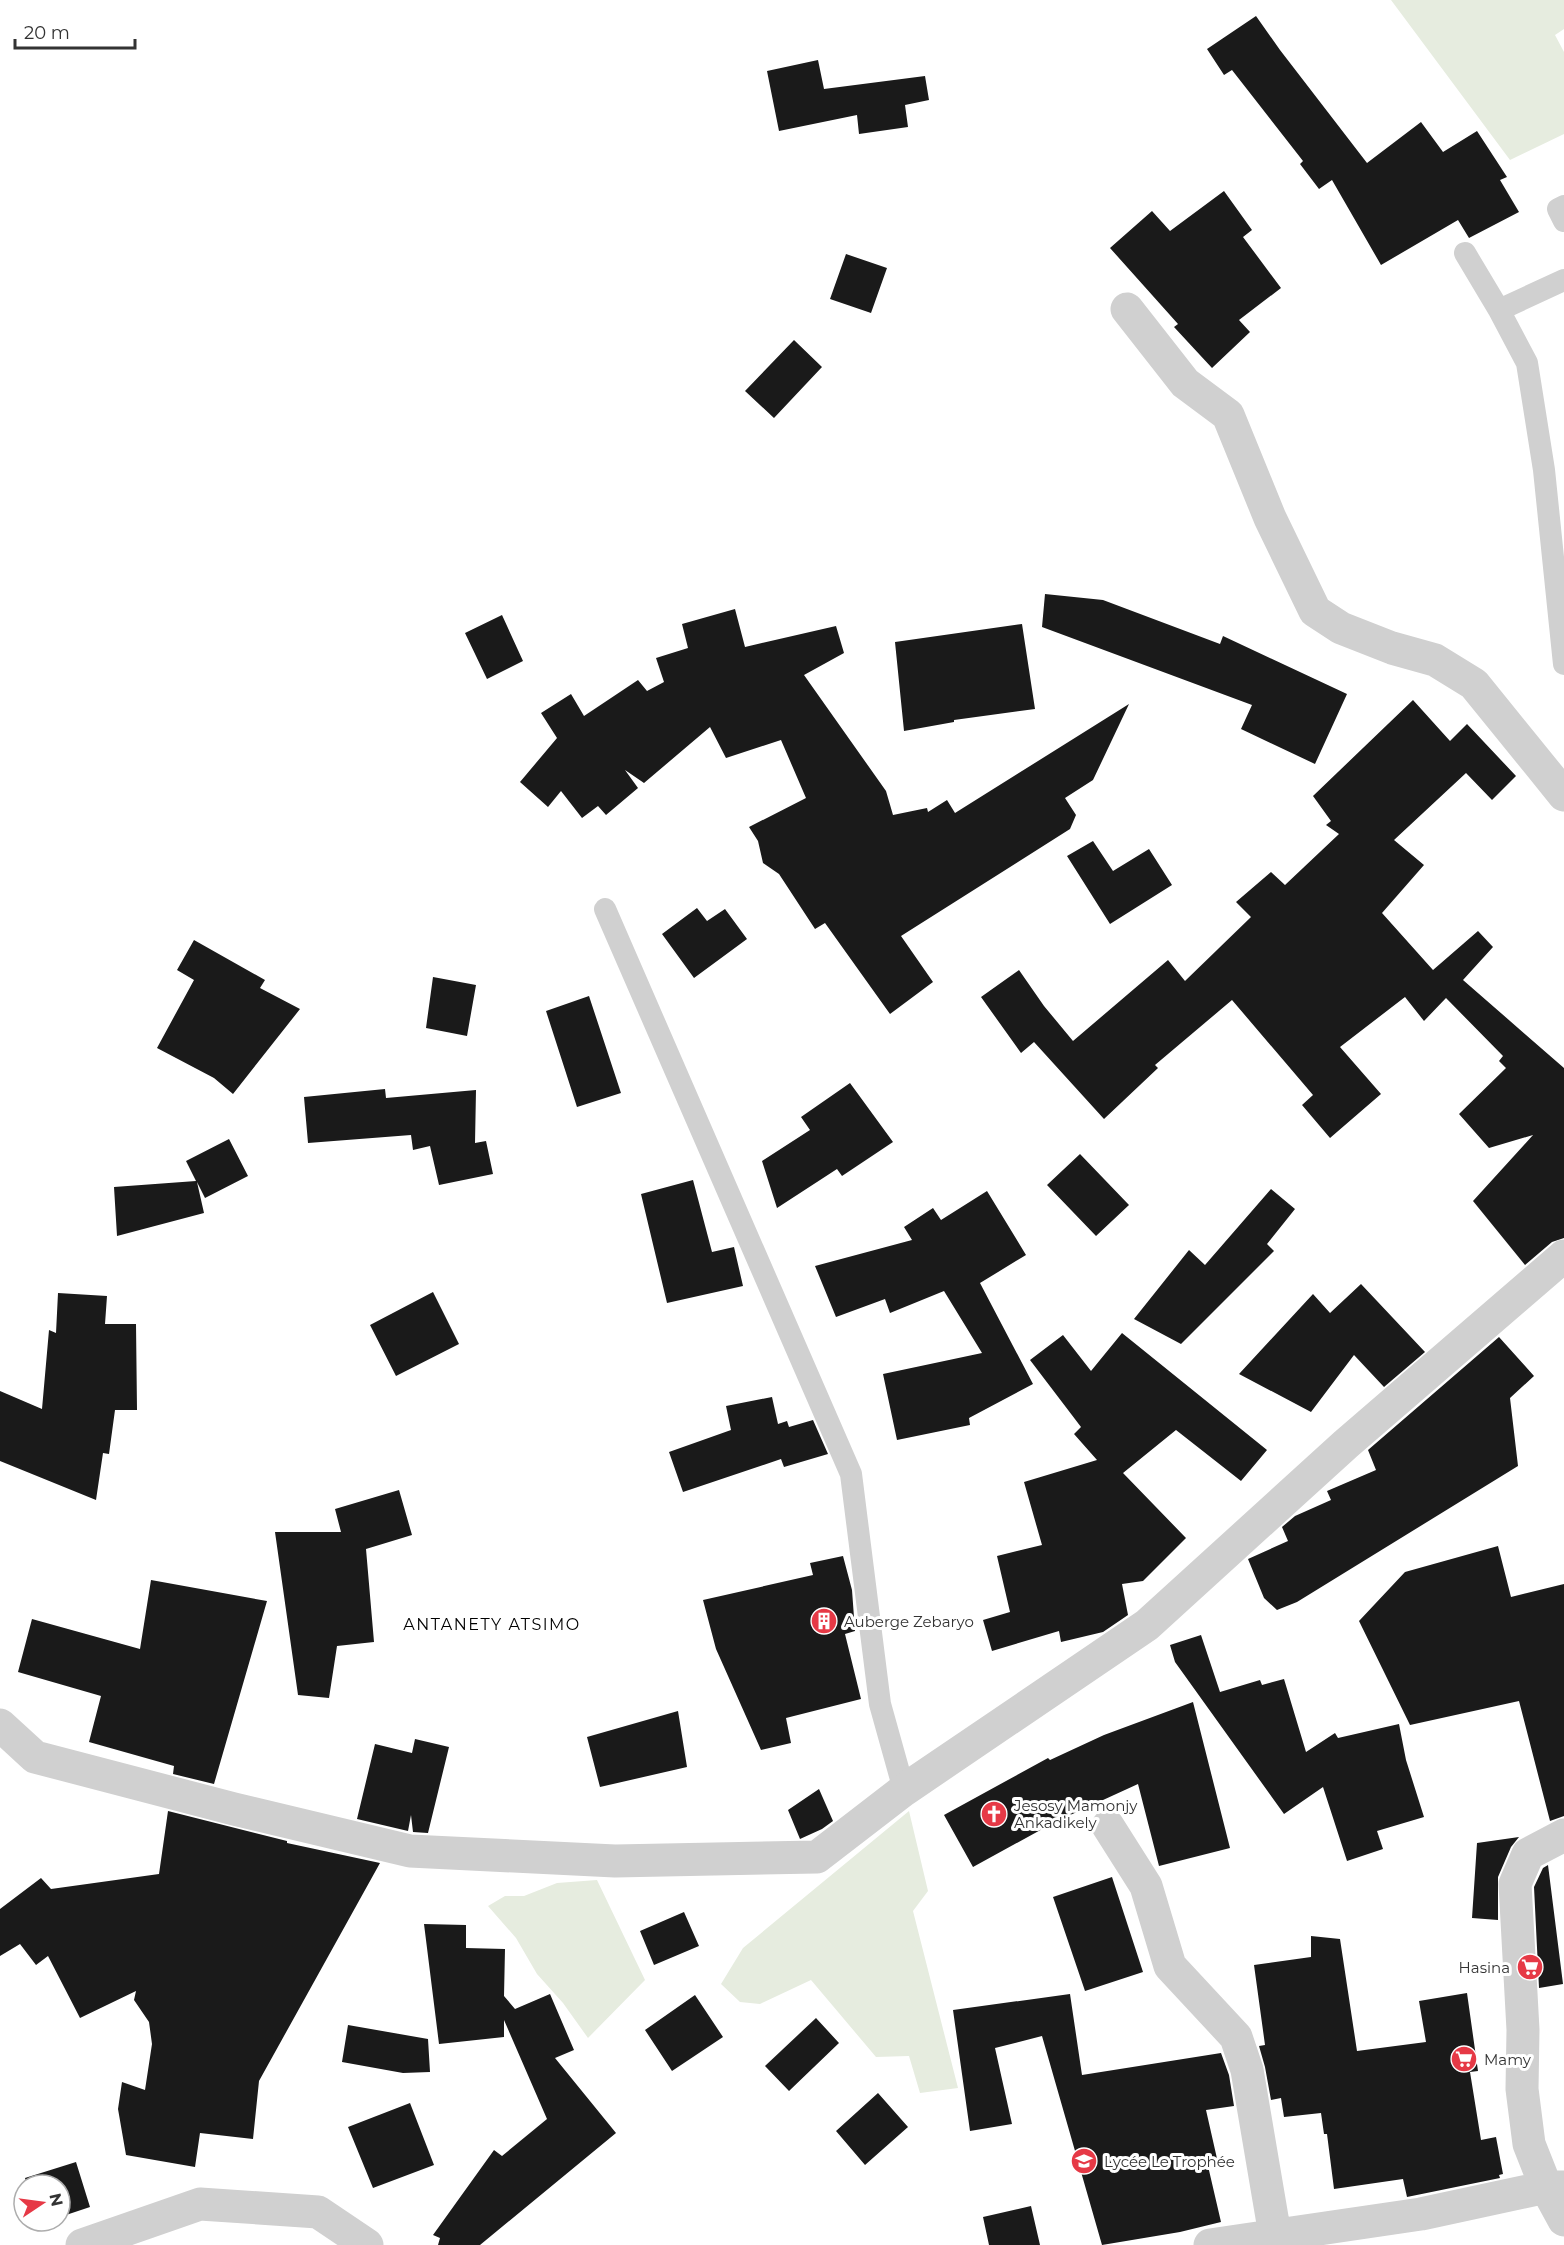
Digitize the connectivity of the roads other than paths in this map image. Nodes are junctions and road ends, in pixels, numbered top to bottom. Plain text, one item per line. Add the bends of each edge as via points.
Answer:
1 (1564, 206) edge
2 (1564, 221) edge
3 (1465, 253) dead end
4 (1564, 280) edge
5 (1127, 309) dead end
6 (1500, 310) junction
7 (1564, 664) edge
8 (1564, 795) edge
9 (605, 909) dead end
10 (1564, 1256) edge
11 (0, 1725) edge
12 (904, 1790) junction
13 (1108, 1826) dead end
14 (1564, 1834) edge
15 (1555, 2187) edge
16 (1564, 2220) edge
17 (1275, 2235) junction
18 (82, 2245) edge
19 (367, 2245) edge
20 (1210, 2245) edge

1 - 2 lane via 1558,209
3 - 6 lane
4 - 6 lane
5 - 8 street via 1185,383 1227,415 1315,611 1341,628 1435,660 1474,684
6 - 7 lane via 1527,363 1544,470
9 - 12 lane via 851,1474 880,1704
10 - 12 street via 1346,1444 1147,1625
11 - 12 street via 35,1756 410,1851 615,1861 817,1857
13 - 17 street via 1146,1886 1170,1966 1236,2037 1247,2070
14 - 15 street via 1528,1854 1515,1884 1523,2030 1522,2089 1528,2144
15 - 16 street
15 - 17 street via 1420,2214
17 - 20 street
18 - 19 street via 200,2204 318,2212

